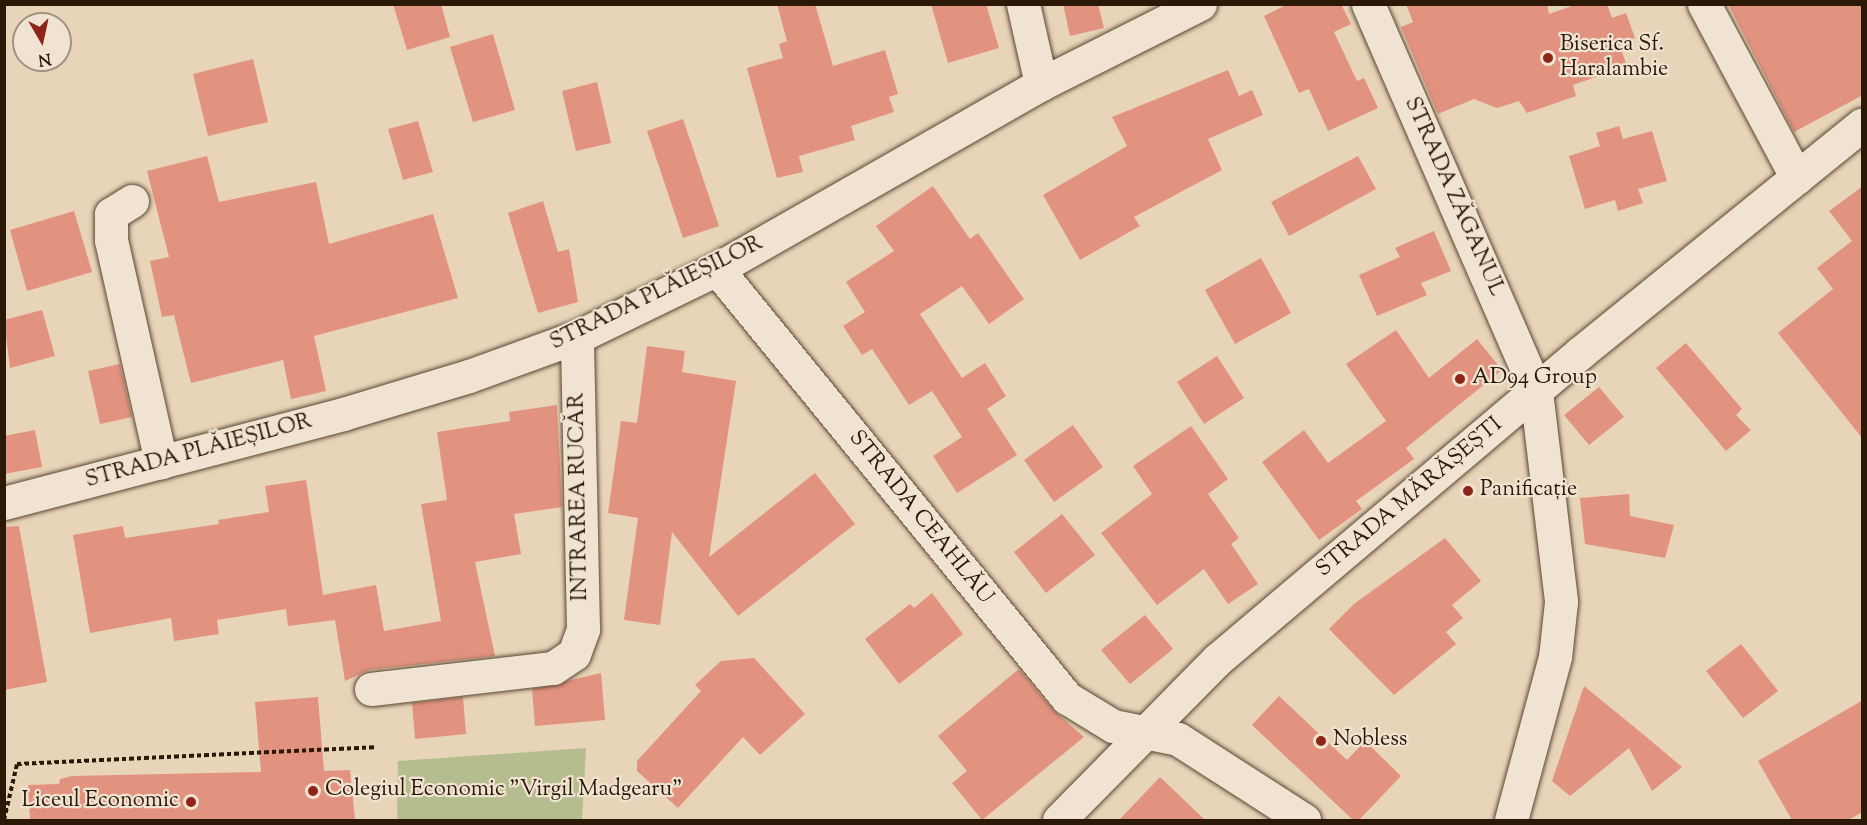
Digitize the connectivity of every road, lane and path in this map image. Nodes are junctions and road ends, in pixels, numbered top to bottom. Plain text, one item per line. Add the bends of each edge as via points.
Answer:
1 (1023, 4) edge
2 (1200, 4) edge
3 (1368, 4) edge
4 (1704, 4) edge
5 (1041, 84) junction
6 (1863, 125) edge
7 (1797, 178) junction
8 (132, 201) dead end
9 (717, 269) junction
10 (577, 337) junction
11 (1536, 391) junction
12 (161, 462) junction
13 (4, 503) edge
14 (371, 689) dead end
15 (1148, 731) junction
16 (375, 747) dead end
17 (4, 820) edge
18 (1059, 820) edge
19 (1304, 820) edge
20 (1511, 820) edge

1 - 5 street
2 - 5 street, STRADA PLĂIEȘILOR
3 - 11 street, STRADA ZĂGANUL
4 - 7 street
5 - 9 street, STRADA PLĂIEȘILOR
6 - 7 street, STRADA MĂRĂȘEȘTI
7 - 11 street, STRADA MĂRĂȘEȘTI
8 - 12 street via 111,214 110,232
9 - 10 street, STRADA PLĂIEȘILOR
9 - 15 street, STRADA CEAHLĂU via 1067,698 1113,726
10 - 12 street, STRADA PLĂIEȘILOR via 446,383
10 - 14 street, INTRAREA RUCĂR via 583,629 574,654 553,668
11 - 15 street, STRADA MĂRĂȘEȘTI via 1218,659
11 - 20 street, STRADA ZĂGANUL via 1561,602 1556,657
12 - 13 street, STRADA PLĂIEȘILOR
15 - 18 street, STRADA MĂRĂȘEȘTI
15 - 19 street, STRADA CEAHLĂU via 1178,739 1212,758
16 - 17 path via 17,764

